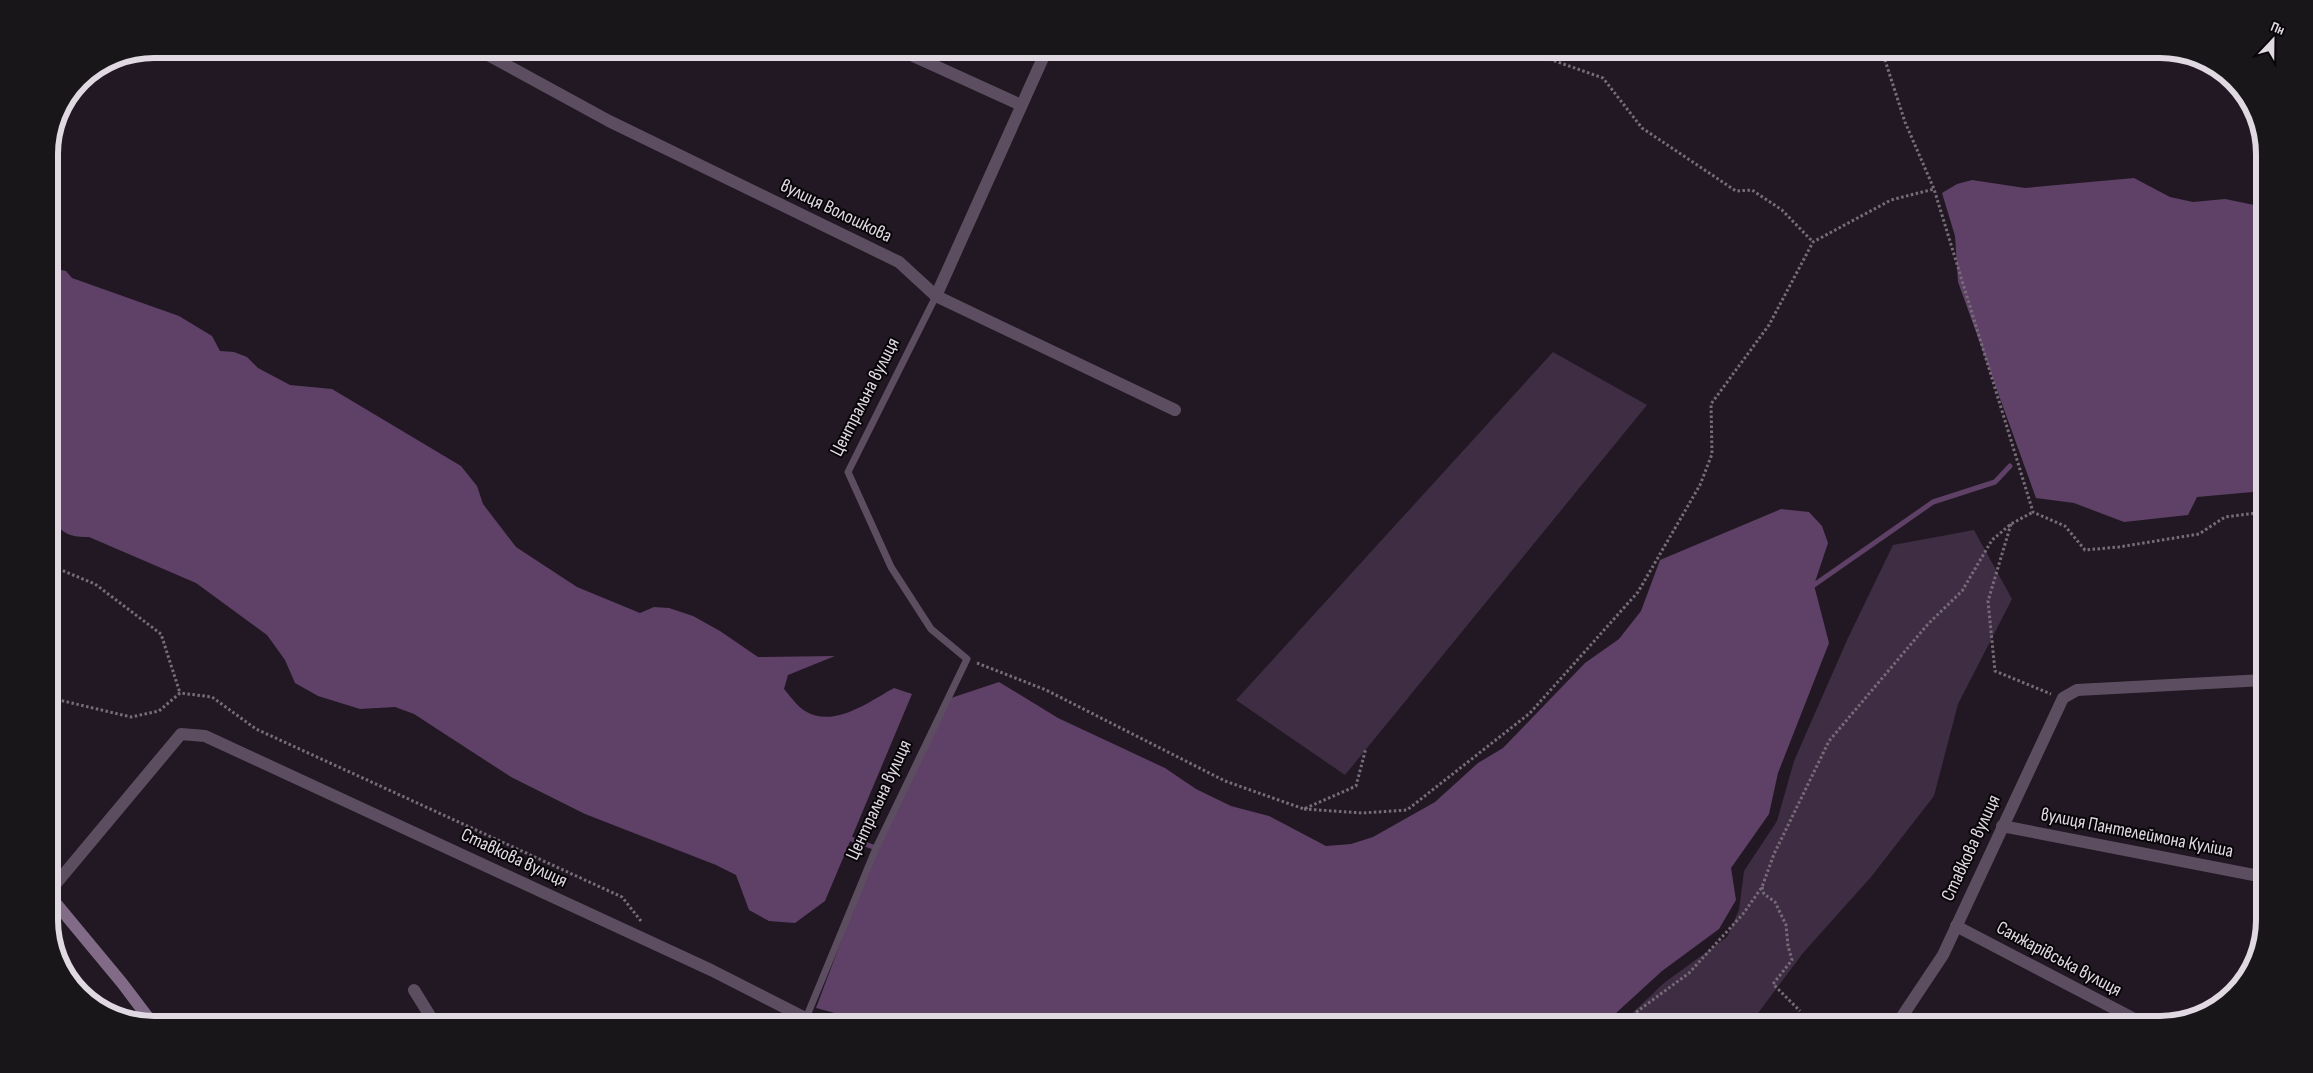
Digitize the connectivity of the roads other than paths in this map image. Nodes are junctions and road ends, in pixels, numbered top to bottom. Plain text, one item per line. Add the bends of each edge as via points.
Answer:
1 (496, 58) edge
2 (918, 58) edge
3 (1043, 58) edge
4 (1021, 105) junction
5 (936, 296) junction
6 (1174, 410) dead end
7 (2256, 680) edge
8 (2002, 826) junction
9 (2256, 875) edge
10 (58, 882) edge
11 (58, 904) edge
12 (1956, 926) junction
13 (414, 990) dead end
14 (146, 1015) edge
15 (430, 1016) edge
16 (801, 1016) edge
17 (813, 1016) edge
18 (1903, 1016) edge
19 (2129, 1016) edge

1 - 5 street, вулиця Волошкова via 609,121 899,262
2 - 4 street
3 - 4 street, Центральна вулиця
4 - 5 street, Центральна вулиця
5 - 6 street, вулиця Волошкова
5 - 17 lane, Центральна вулиця via 848,472 891,567 931,629 968,659 876,848
7 - 8 street, Ставкова вулиця via 2077,690 2063,698
8 - 9 street, вулиця Пантелеймона Куліша
8 - 12 street, Ставкова вулиця
10 - 16 street, Ставкова вулиця via 181,734 205,736 711,970
11 - 14 street
12 - 18 street, Ставкова вулиця via 1943,955
12 - 19 street, Санжарівська вулиця
13 - 15 street

